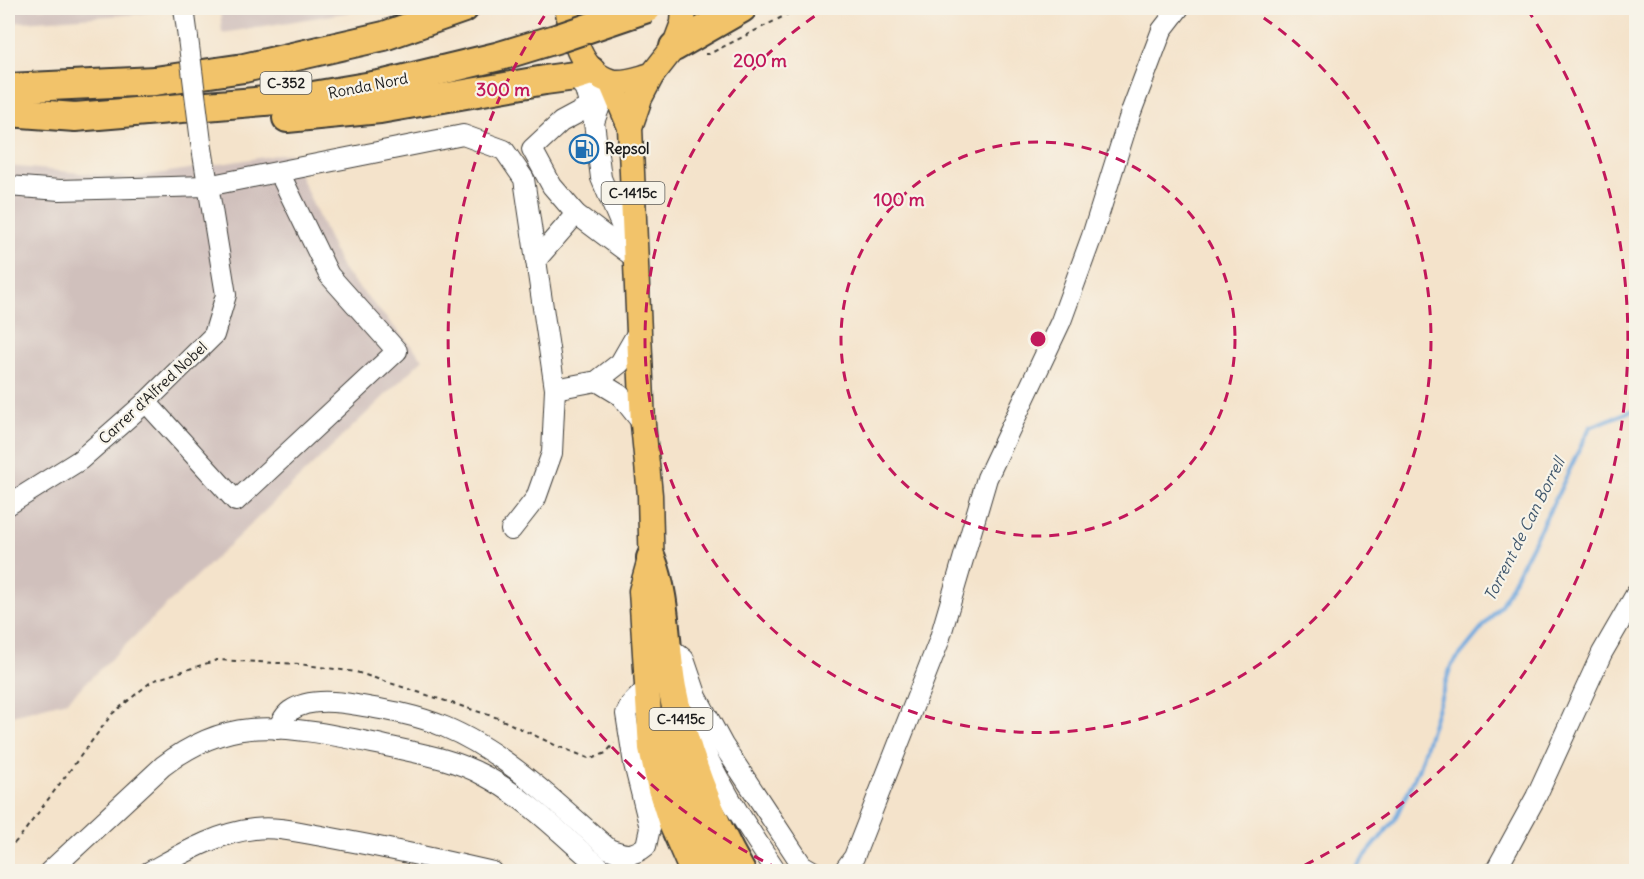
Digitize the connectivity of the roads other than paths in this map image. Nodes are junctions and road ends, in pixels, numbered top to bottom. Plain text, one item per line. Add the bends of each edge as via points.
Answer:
1 (184, 8) edge
2 (464, 8) edge
3 (604, 8) edge
4 (647, 8) edge
5 (684, 8) edge
6 (742, 8) edge
7 (1179, 8) edge
8 (562, 23) edge
9 (687, 50) junction
10 (652, 75) junction
11 (596, 77) junction
12 (8, 88) edge
13 (8, 94) edge
14 (8, 112) edge
15 (592, 115) junction
16 (75, 117) junction
17 (630, 127) junction
18 (279, 171) junction
19 (8, 186) edge
20 (207, 186) junction
21 (576, 214) junction
22 (635, 258) junction
23 (536, 260) junction
24 (639, 330) junction
25 (597, 381) junction
26 (555, 389) junction
27 (146, 402) junction
28 (643, 424) junction
29 (650, 495) junction
30 (8, 506) edge
31 (511, 530) dead end
32 (651, 558) junction
33 (1636, 594) edge
34 (674, 651) junction
35 (647, 688) junction
36 (277, 729) junction
37 (49, 872) edge
38 (149, 872) edge
39 (493, 872) edge
40 (609, 872) edge
41 (692, 872) edge
42 (716, 872) edge
43 (741, 872) edge
44 (777, 872) edge
45 (814, 872) edge
46 (843, 872) edge
47 (1495, 872) edge

1 - 20 street, Carrer d'Alfred Nobel, bridge
2 - 12 highway via 384,36 243,68 155,81
3 - 8 highway, Ronda Nord / C-352
4 - 8 highway, Ronda Nord / C-352, bridge
5 - 9 main road, C-1415c
6 - 9 highway
7 - 46 street via 1162,30 1061,321 987,478 939,641 854,857
8 - 11 main road, C-1415c
8 - 13 highway, Ronda Nord / C-352 via 432,59 259,87 133,98
8 - 16 highway, Ronda Nord / C-352 via 500,56 384,84 214,107
9 - 10 main road, C-1415c
10 - 11 main road via 630,81
10 - 17 main road, C-1415c
11 - 15 street via 600,106
11 - 15 street via 585,89
11 - 16 highway via 545,80 380,109 242,122
11 - 17 main road, C-1415c
14 - 16 highway, Ronda Nord / C-352
15 - 21 street via 561,122 532,149 552,186
15 - 22 street via 601,178
17 - 22 main road, C-1415c
18 - 20 street
18 - 23 street via 463,135 504,150 524,179
18 - 27 street via 329,274 397,351 236,501
19 - 20 street
20 - 27 street, Carrer d'Alfred Nobel via 226,295 214,335
21 - 22 street
21 - 23 street
22 - 24 main road, C-1415c
23 - 26 street
24 - 25 street via 620,363
24 - 28 main road, C-1415c
25 - 26 street
25 - 28 street via 620,395
26 - 31 street via 552,453 536,498
27 - 30 street, Carrer d'Alfred Nobel via 80,460
28 - 29 main road, C-1415c
29 - 32 main road, C-1415c
29 - 34 street via 668,575
32 - 35 main road, C-1415c via 640,591
32 - 42 main road, C-1415c via 660,690 686,804
32 - 43 highway, C-1415c via 659,578 672,688 696,774 722,840
33 - 47 street via 1602,653 1536,797
34 - 44 street via 681,695 697,737
34 - 45 street via 684,660 697,697 723,746 802,865
35 - 36 street via 626,714 650,828 646,846 622,855 609,849 496,755 444,726 343,702 309,703 291,711
35 - 41 main road, C-1415c via 651,748 660,789
36 - 37 street via 232,732 180,753
36 - 40 street via 329,734 438,757 481,774 516,795
38 - 39 street via 226,835 271,828

